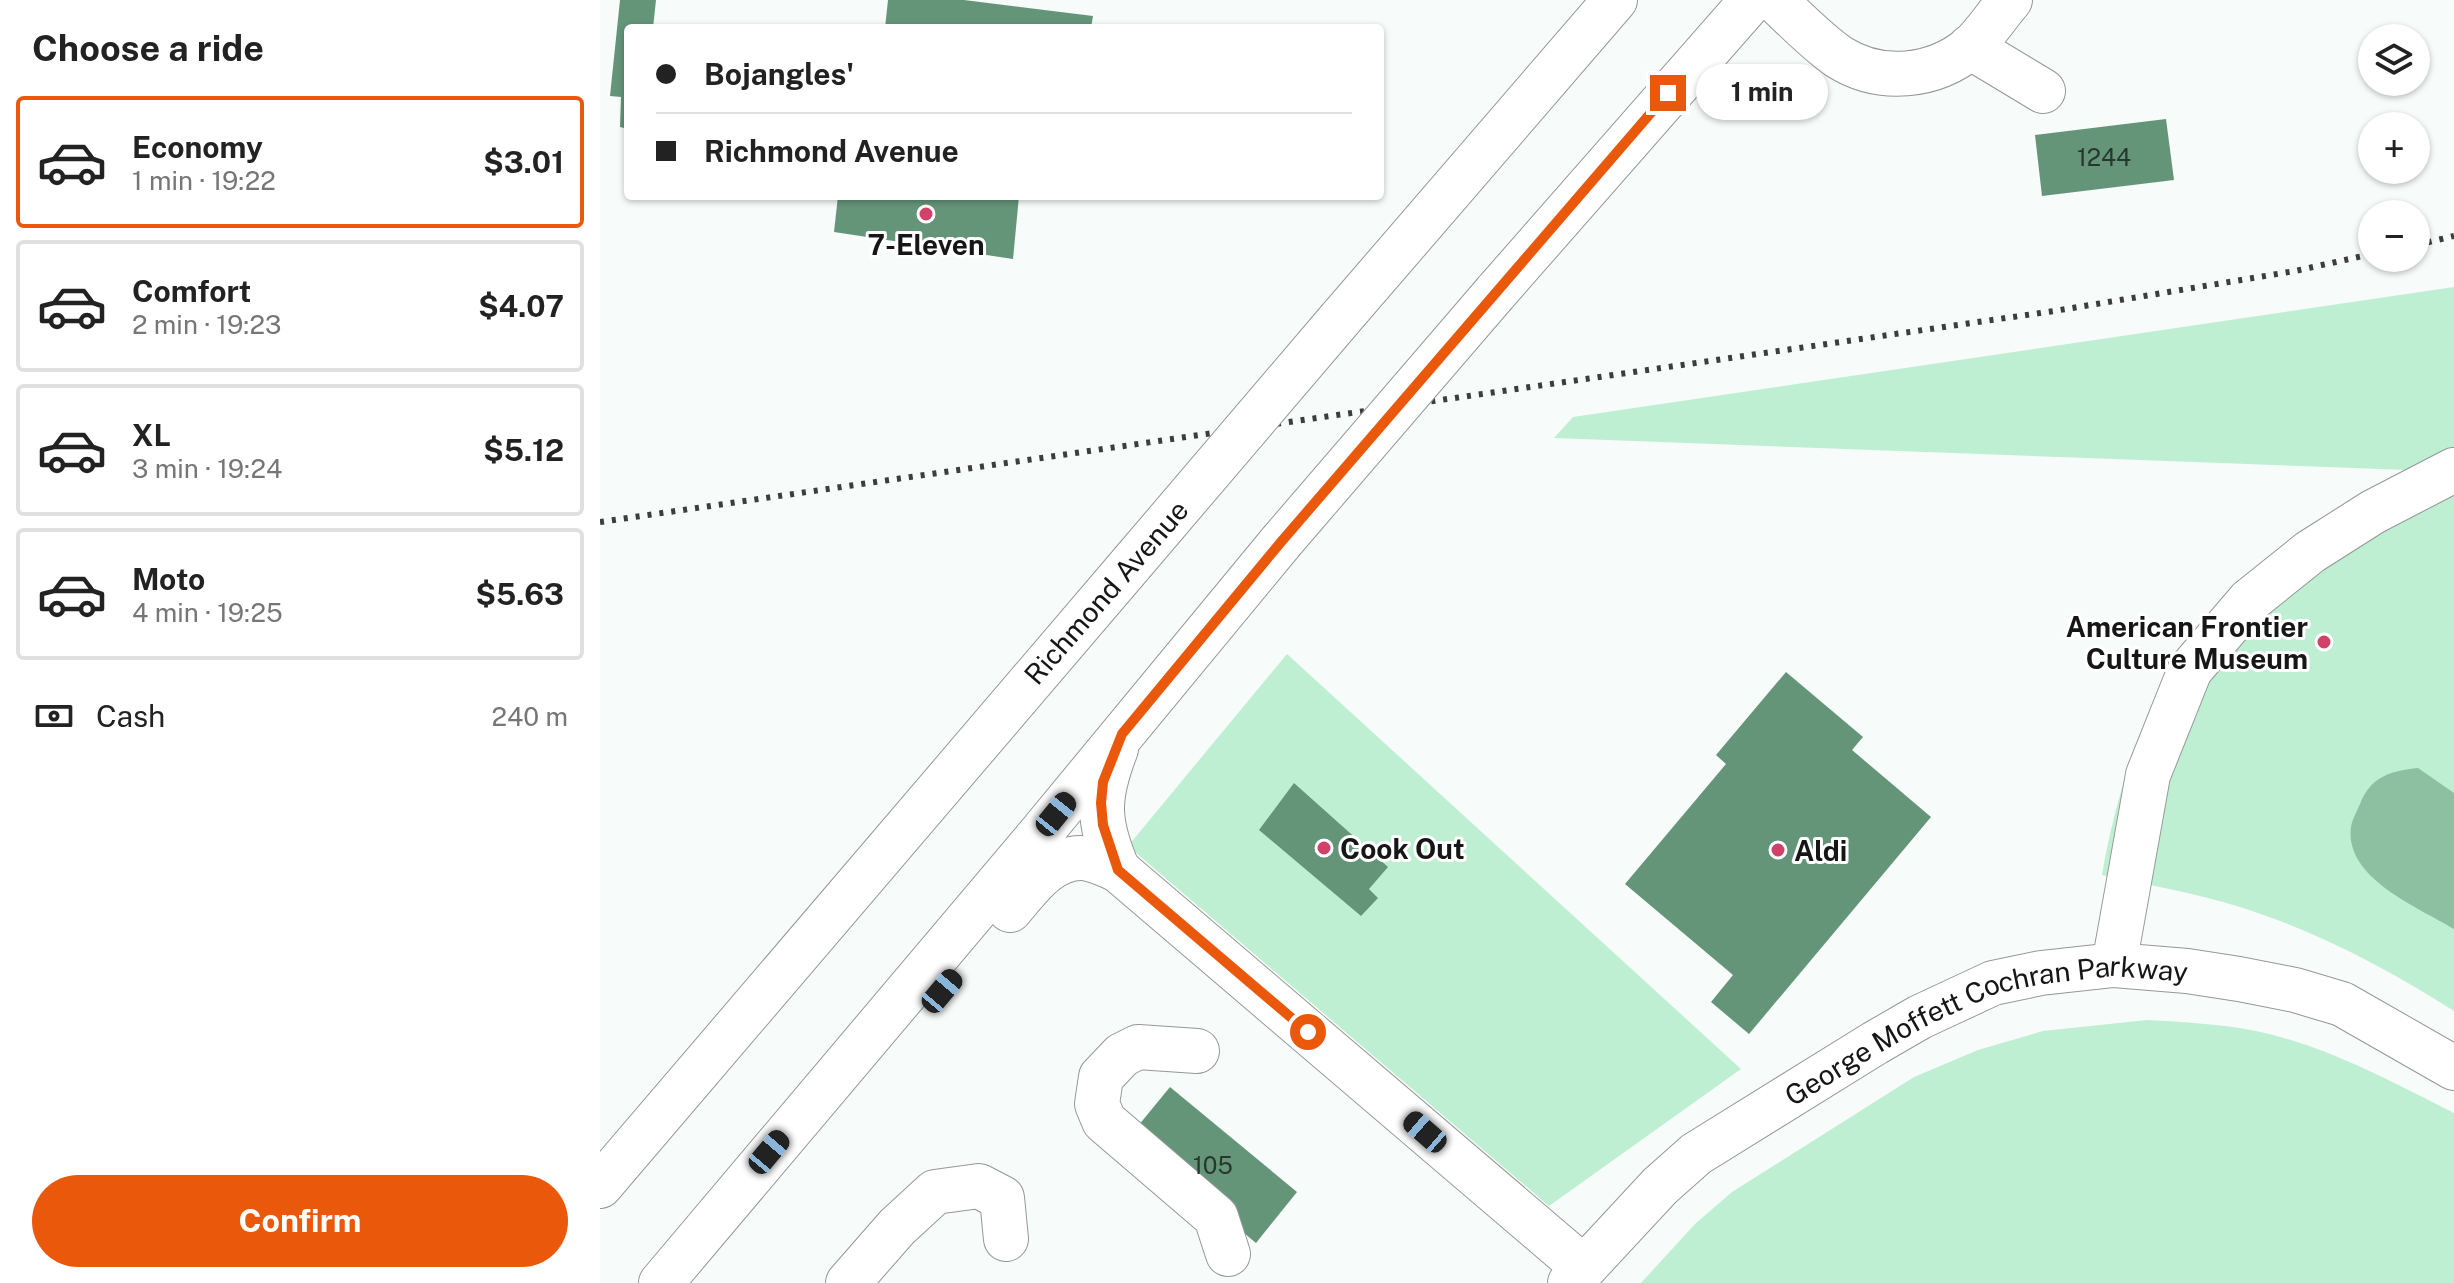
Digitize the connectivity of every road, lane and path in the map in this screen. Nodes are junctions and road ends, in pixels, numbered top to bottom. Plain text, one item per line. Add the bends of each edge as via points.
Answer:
1 (1615, 0) edge
2 (1752, 0) edge
3 (1775, 0) edge
4 (2010, 0) edge
5 (1970, 47) junction
6 (2043, 91) dead end
7 (2454, 470) edge
8 (1122, 734) junction
9 (1118, 870) junction
10 (2114, 965) junction
11 (1197, 1051) dead end
12 (844, 1063) junction
13 (2454, 1068) edge
14 (600, 1186) edge
15 (1006, 1239) dead end
16 (1228, 1254) dead end
17 (1576, 1275) edge
18 (661, 1283) edge
19 (848, 1283) edge

1 - 14 main road, Richmond Avenue, bridge
2 - 8 main road, bridge via 1281,542
3 - 5 main road via 1840,58 1869,71 1924,72
4 - 5 main road
5 - 6 main road
7 - 10 main road via 2310,552 2249,601 2190,670 2148,775
8 - 9 main road via 1103,782 1101,803
8 - 12 main road
9 - 12 main road via 1080,858 1040,875 902,1037
9 - 17 main road
10 - 13 main road, George Moffett Cochran Parkway via 2239,979 2342,1004
10 - 17 main road, George Moffett Cochran Parkway via 1993,983 1920,1017 1696,1154
11 - 16 main road via 1138,1047 1122,1055 1101,1077 1097,1104 1104,1121 1216,1217
12 - 18 main road
15 - 19 main road via 1002,1198 979,1186 935,1192

